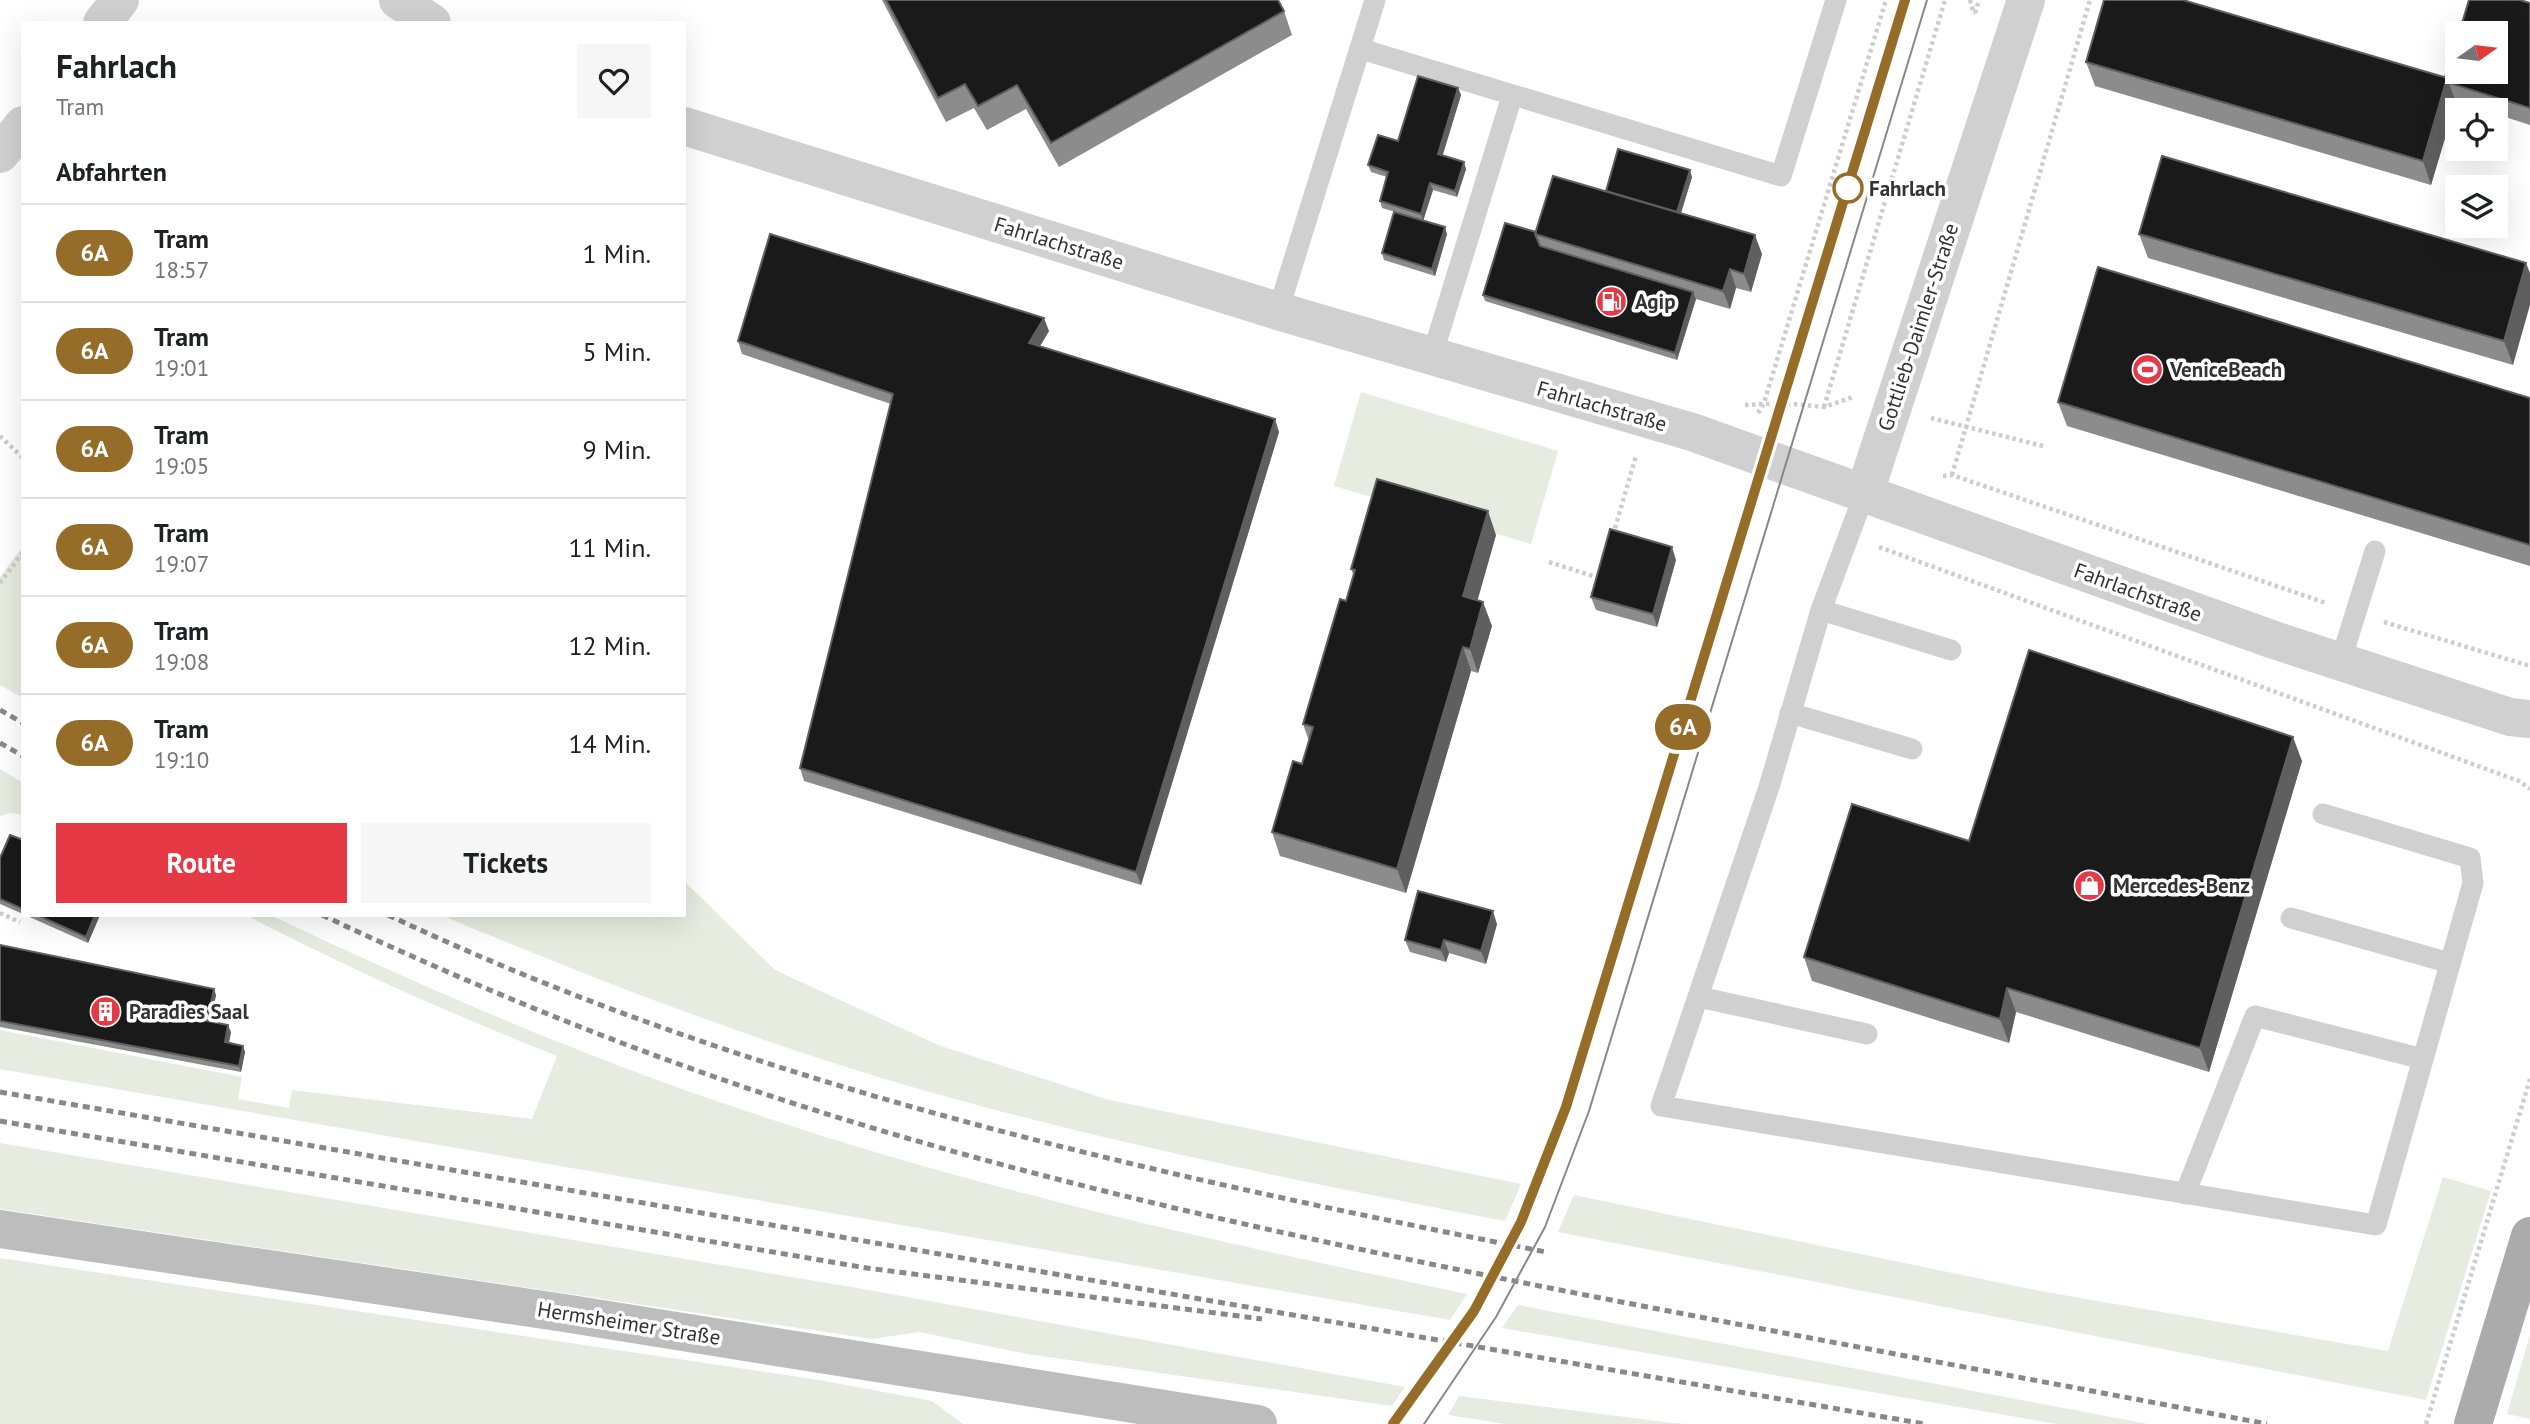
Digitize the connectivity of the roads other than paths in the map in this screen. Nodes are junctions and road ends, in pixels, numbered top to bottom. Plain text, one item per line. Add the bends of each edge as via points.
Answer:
1 (120, 0) edge
2 (398, 0) edge
3 (1376, 0) edge
4 (1836, 0) edge
5 (2026, 0) edge
6 (104, 21) edge
7 (429, 21) edge
8 (1361, 49) junction
9 (1512, 96) junction
10 (686, 127) edge
11 (21, 128) edge
12 (0, 154) edge
13 (1278, 311) junction
14 (1432, 356) junction
15 (1864, 495) junction
16 (2375, 551) dead end
17 (1821, 610) junction
18 (1951, 650) dead end
19 (2340, 663) junction
20 (1790, 713) junction
21 (2523, 724) edge
22 (1912, 749) dead end
23 (2323, 814) dead end
24 (2291, 918) dead end
25 (2450, 963) junction
26 (1699, 997) junction
27 (1867, 1034) dead end
28 (2423, 1059) junction
29 (2185, 1194) junction
30 (0, 1229) edge
31 (2530, 1236) edge
32 (1258, 1424) edge
33 (2473, 1424) edge

1 - 6 street
2 - 7 street
3 - 8 lane
4 - 9 lane via 1781,176
5 - 15 street, Gottlieb-Daimler-Straße
8 - 9 lane
8 - 13 lane
9 - 14 lane
10 - 13 street, Fahrlachstraße
11 - 12 street
13 - 14 street, Fahrlachstraße
14 - 15 street, Fahrlachstraße via 1648,419
15 - 17 lane
15 - 19 street, Fahrlachstraße
16 - 19 lane
17 - 18 lane
17 - 20 lane
19 - 21 street, Fahrlachstraße
20 - 22 lane
20 - 26 lane
23 - 25 lane via 2470,858 2473,883
24 - 25 lane
25 - 28 lane
26 - 27 lane
26 - 29 lane via 1661,1106
28 - 29 lane via 2255,1016
28 - 29 lane via 2376,1225
30 - 32 street, Hermsheimer Straße
31 - 33 main road

